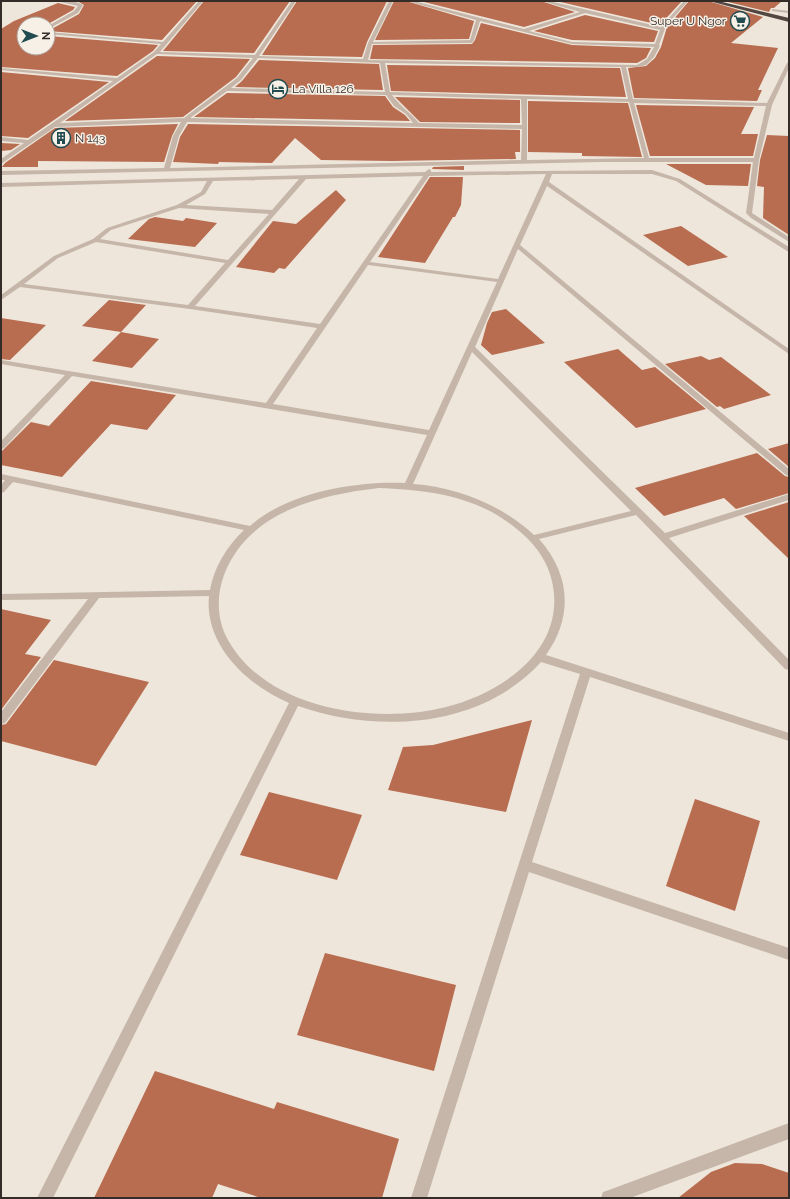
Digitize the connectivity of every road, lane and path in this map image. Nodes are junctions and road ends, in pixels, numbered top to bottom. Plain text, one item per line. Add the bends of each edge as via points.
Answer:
1 (58, 1) edge
2 (201, 1) edge
3 (294, 1) edge
4 (391, 1) edge
5 (409, 1) edge
6 (544, 1) edge
7 (686, 1) edge
8 (712, 1) edge
9 (736, 1) edge
10 (585, 12) junction
11 (789, 13) edge
12 (478, 19) junction
13 (789, 20) edge
14 (56, 23) edge
15 (662, 29) junction
16 (523, 31) junction
17 (56, 34) edge
18 (164, 43) junction
19 (370, 43) junction
20 (658, 46) junction
21 (156, 53) junction
22 (257, 56) junction
23 (365, 61) junction
24 (382, 62) junction
25 (789, 63) edge
26 (624, 66) junction
27 (1, 69) edge
28 (117, 80) junction
29 (224, 89) junction
30 (388, 94) junction
31 (524, 97) junction
32 (631, 100) junction
33 (769, 105) junction
34 (185, 120) junction
35 (417, 124) junction
36 (53, 125) junction
37 (525, 127) junction
38 (1, 139) edge
39 (28, 142) junction
40 (647, 160) junction
41 (756, 160) junction
42 (1, 162) edge
43 (524, 162) junction
44 (434, 164) junction
45 (166, 170) junction
46 (550, 172) junction
47 (1, 173) edge
48 (427, 174) junction
49 (304, 177) junction
50 (212, 179) junction
51 (545, 182) junction
52 (2, 186) edge
53 (178, 206) junction
54 (273, 212) junction
55 (95, 240) junction
56 (789, 240) edge
57 (517, 244) junction
58 (789, 250) edge
59 (229, 262) junction
60 (366, 263) junction
61 (501, 281) junction
62 (17, 285) junction
63 (1, 298) edge
64 (190, 307) junction
65 (322, 326) junction
66 (471, 347) junction
67 (789, 352) edge
68 (1, 362) edge
69 (70, 374) junction
70 (268, 406) junction
71 (432, 433) junction
72 (1, 446) edge
73 (789, 473) edge
74 (1, 477) edge
75 (11, 479) junction
76 (408, 486) junction
77 (1, 490) edge
78 (789, 497) edge
79 (637, 512) junction
80 (252, 529) junction
81 (663, 537) junction
82 (533, 538) junction
83 (214, 593) junction
84 (96, 595) junction
85 (1, 597) edge
86 (539, 657) junction
87 (789, 666) edge
88 (586, 672) junction
89 (295, 702) junction
90 (1, 720) edge
91 (789, 736) edge
92 (525, 865) junction
93 (789, 954) edge
94 (789, 1131) edge
95 (45, 1198) edge
96 (419, 1198) edge
97 (609, 1198) edge

1 - 14 street via 81,6 76,12
2 - 18 street
3 - 22 street
4 - 19 street
5 - 12 street
6 - 10 street
7 - 15 street
8 - 13 highway
9 - 11 highway
10 - 15 street
10 - 16 street
12 - 16 street
12 - 19 street via 470,42
15 - 20 street
16 - 20 street via 577,44
17 - 18 street
18 - 21 street
19 - 23 street
20 - 26 street via 646,64
21 - 22 street
21 - 28 street
22 - 23 street
22 - 29 street via 238,79
23 - 24 street
24 - 26 street
24 - 30 street
25 - 33 street
26 - 32 street
27 - 28 street
28 - 36 street
29 - 30 street
29 - 34 street
30 - 31 street
30 - 35 street
31 - 32 street
31 - 37 street
32 - 33 street
32 - 40 street
33 - 41 street
34 - 35 street
34 - 36 street
34 - 45 street via 176,136
35 - 37 street
36 - 39 street
37 - 43 street
38 - 39 street
39 - 42 street
40 - 41 street
40 - 43 street
41 - 56 street via 749,213
43 - 44 street
44 - 45 street
44 - 48 street
45 - 47 street
46 - 48 street
46 - 51 street
46 - 58 street via 652,172 678,180
48 - 49 street
48 - 60 street
49 - 50 street
49 - 54 street
50 - 52 street
50 - 53 street via 203,193
51 - 57 street
51 - 67 street
53 - 54 street
53 - 55 street via 109,229
54 - 59 street
55 - 59 street
55 - 62 street via 56,257
57 - 61 street
57 - 73 street
59 - 64 street
60 - 61 street
60 - 65 street
61 - 66 street
62 - 63 street
62 - 64 street
64 - 65 street
65 - 70 street
66 - 71 street
66 - 79 street
68 - 69 street
69 - 70 street
69 - 72 street
70 - 71 street
71 - 76 street
74 - 75 street
75 - 77 street
75 - 80 street
76 - 80 street via 379,485 332,491 288,506
76 - 82 street via 436,490 480,503 512,520
78 - 81 street
79 - 81 street
79 - 82 street
80 - 83 street via 226,558 218,575
81 - 87 street
82 - 86 street via 545,552 554,569 559,586 560,604 558,622 551,640
83 - 84 street
83 - 89 street via 213,611 217,629 237,662 253,677
84 - 85 street
84 - 90 street
86 - 88 street
86 - 89 street via 524,673 505,687 459,708 432,715 397,718 347,716
88 - 91 street
88 - 92 street
89 - 95 street
92 - 93 street
92 - 96 street
94 - 97 street

